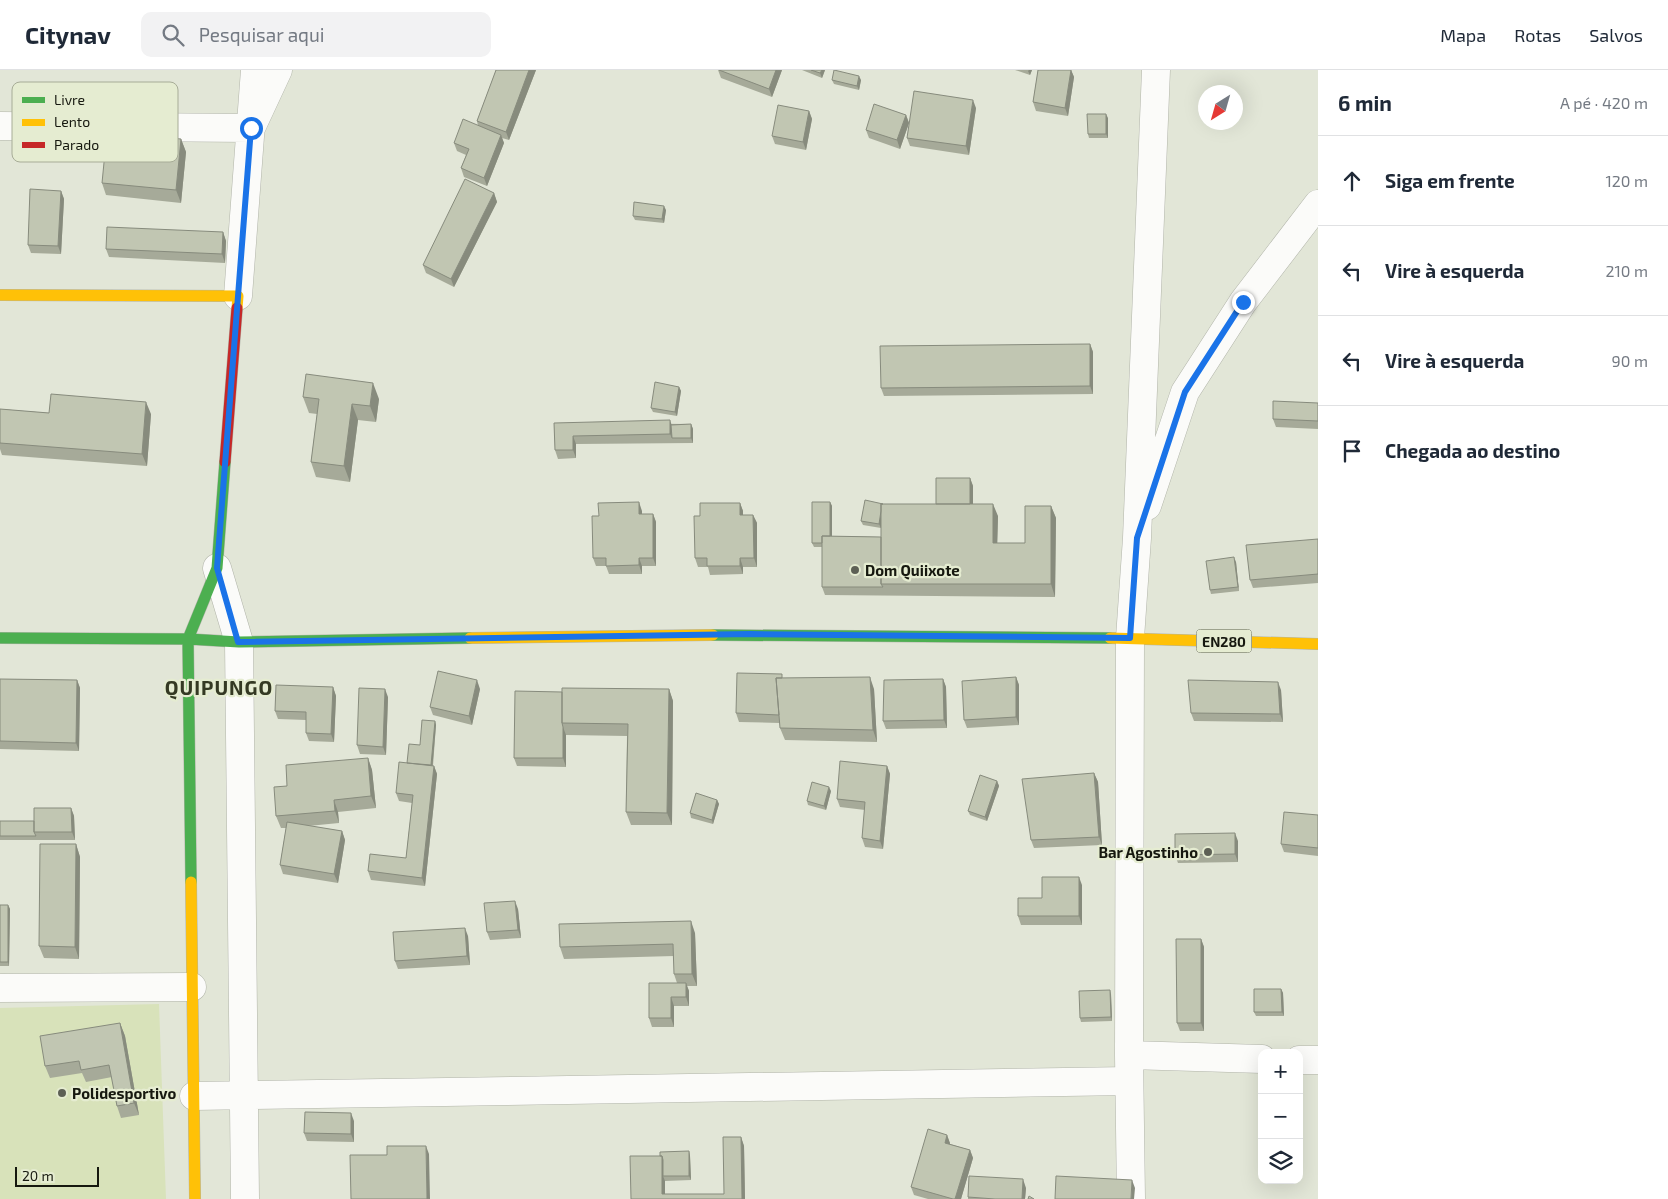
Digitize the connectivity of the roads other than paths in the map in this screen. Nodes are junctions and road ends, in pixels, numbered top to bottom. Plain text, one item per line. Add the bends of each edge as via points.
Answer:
1 (255, 70) edge
2 (278, 70) edge
3 (1156, 70) edge
4 (178, 127) edge
5 (251, 128) junction
6 (1318, 204) edge
7 (0, 295) edge
8 (238, 296) junction
9 (1137, 538) junction
10 (217, 568) junction
11 (0, 638) edge
12 (1130, 638) junction
13 (188, 640) junction
14 (238, 642) junction
15 (1318, 644) edge
16 (192, 987) junction
17 (0, 988) edge
18 (1258, 1059) edge
19 (1303, 1060) edge
20 (1318, 1060) edge
21 (1129, 1068) junction
22 (244, 1095) junction
23 (194, 1096) junction
24 (195, 1199) edge
25 (245, 1199) edge
26 (1131, 1199) edge

1 - 5 street
2 - 5 street
3 - 9 street
4 - 5 street
5 - 8 street
6 - 9 street via 1243,302 1185,392
7 - 8 main road
8 - 10 main road
9 - 12 street
10 - 13 main road
10 - 14 street
11 - 13 main road, EN280
12 - 14 main road, EN280 via 750,634
12 - 15 main road, EN280
12 - 21 street
13 - 14 main road, EN280
13 - 16 main road
14 - 22 street
16 - 17 street
16 - 23 main road
18 - 21 street
19 - 20 street
21 - 22 street
21 - 26 street
22 - 23 street
22 - 25 street
23 - 24 main road

